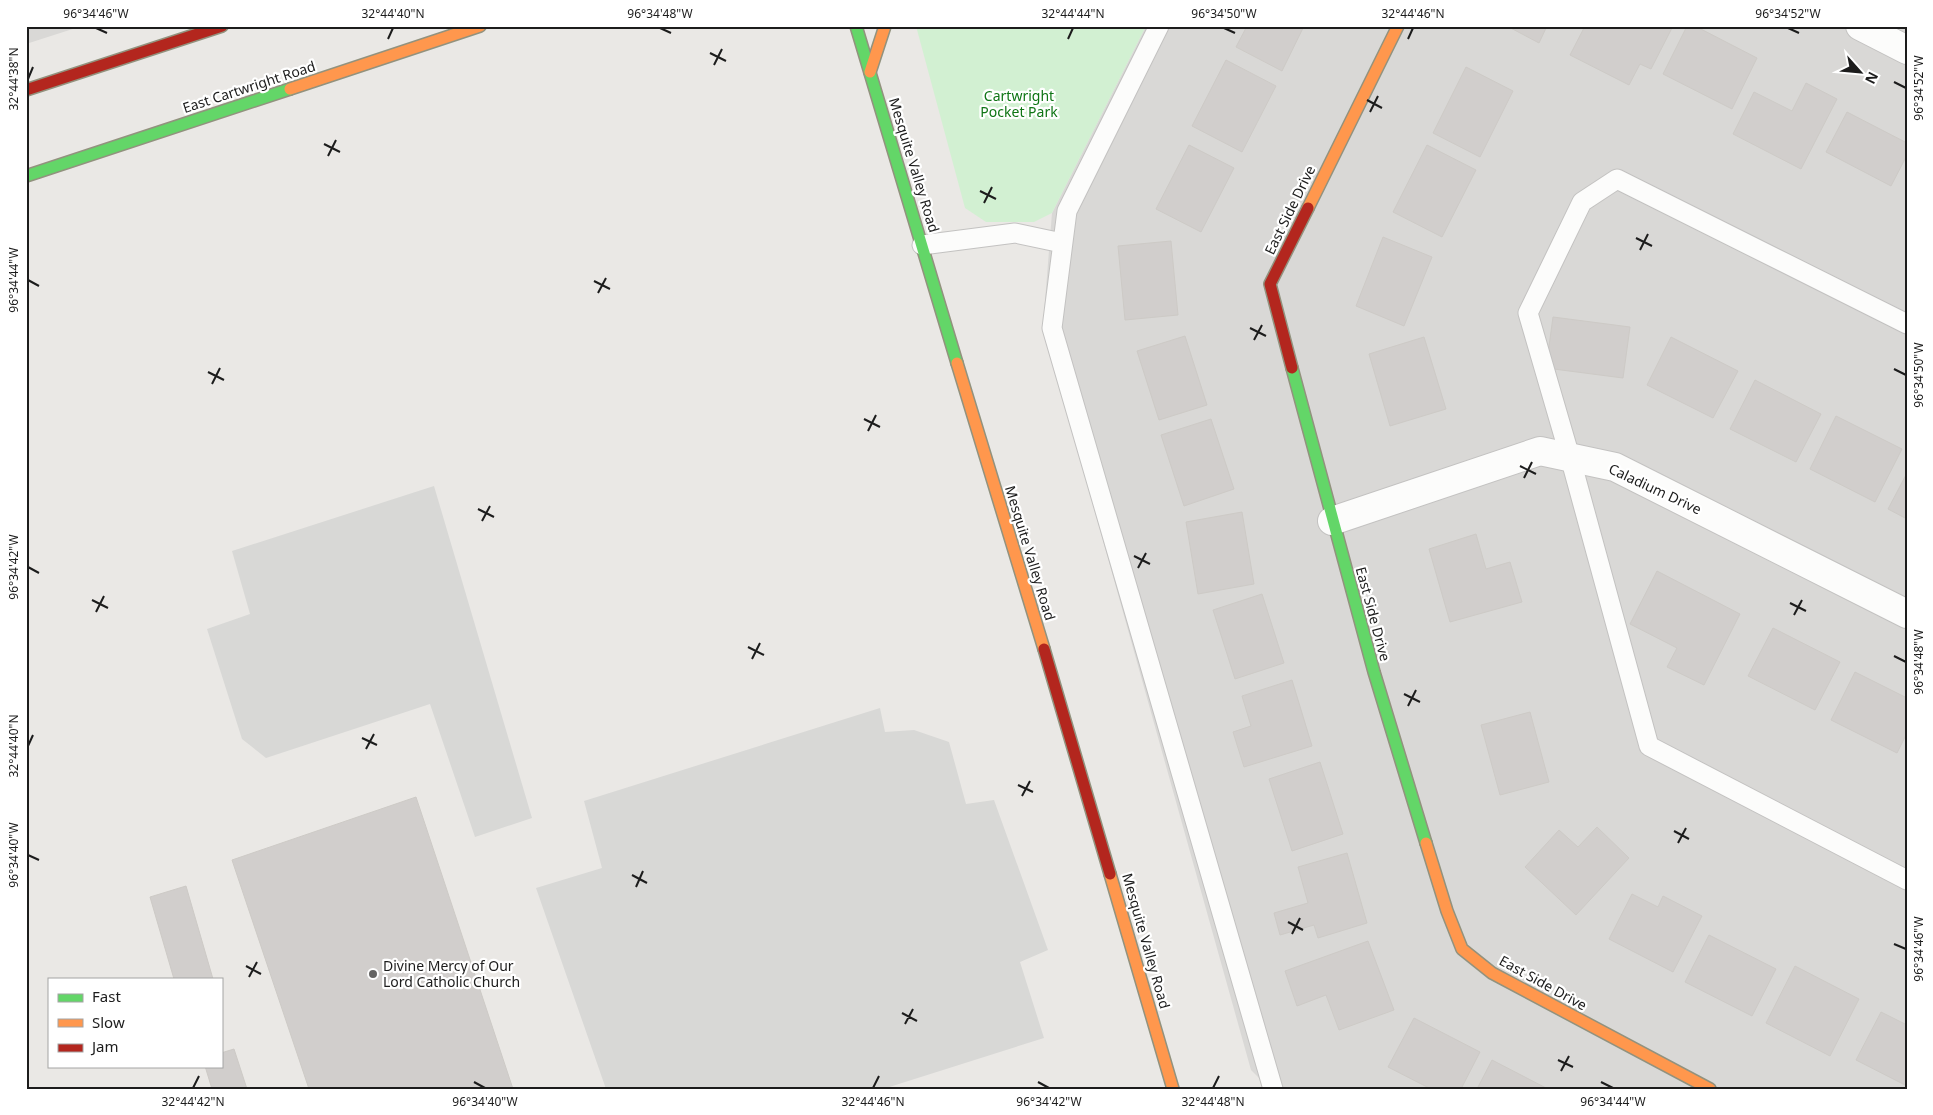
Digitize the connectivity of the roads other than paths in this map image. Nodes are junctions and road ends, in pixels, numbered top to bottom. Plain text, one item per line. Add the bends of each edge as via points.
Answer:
1 (222, 26) edge
2 (480, 26) edge
3 (856, 26) edge
4 (885, 26) edge
5 (1159, 26) edge
6 (1398, 26) edge
7 (1860, 26) edge
8 (1907, 50) edge
9 (870, 72) junction
10 (26, 90) edge
11 (26, 176) edge
12 (1062, 243) junction
13 (922, 245) junction
14 (1907, 324) edge
15 (1570, 457) junction
16 (1332, 520) junction
17 (1907, 614) edge
18 (1907, 880) edge
19 (1173, 1089) edge
20 (1272, 1089) edge
21 (1710, 1089) edge

1 - 10 street
2 - 11 street, East Cartwright Road
3 - 9 street, Mesquite Valley Road
4 - 9 street
5 - 12 lane via 1066,211
6 - 16 street, East Side Drive via 1270,284
7 - 8 street
9 - 13 street, Mesquite Valley Road
12 - 13 lane via 1016,233
12 - 20 lane via 1052,328
13 - 19 street, Mesquite Valley Road
14 - 15 lane via 1618,179 1582,202 1528,314
15 - 16 street, Caladium Drive via 1540,451
15 - 17 street, Caladium Drive via 1615,466
15 - 18 lane via 1649,746
16 - 21 street, East Side Drive via 1377,681 1447,911 1462,949 1492,973

